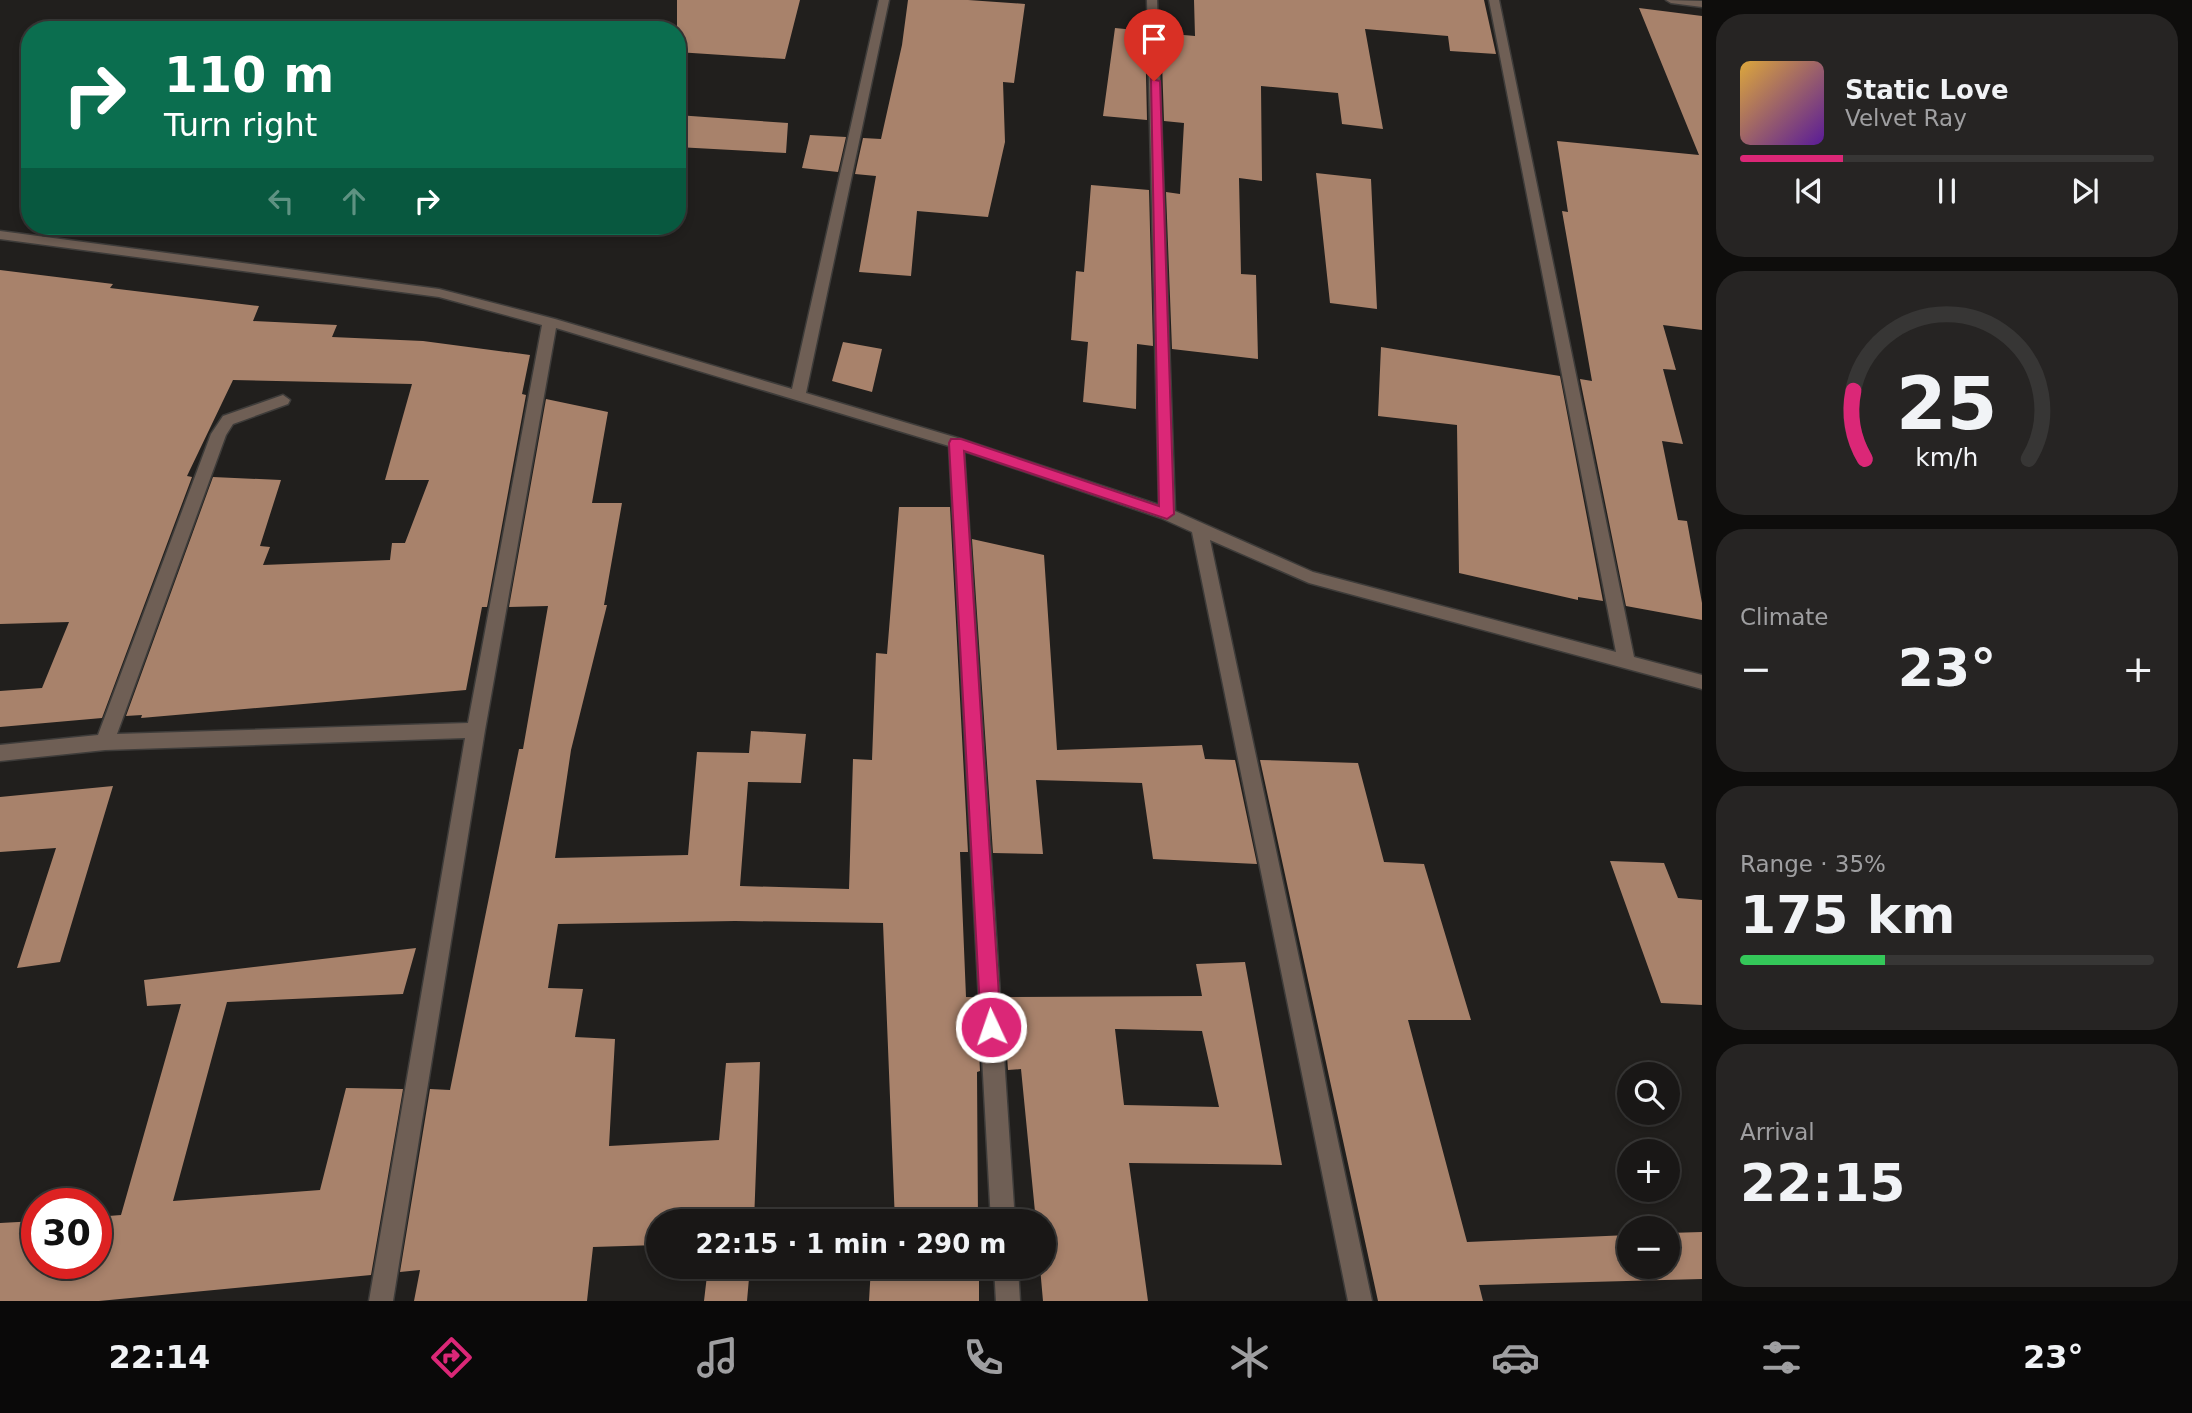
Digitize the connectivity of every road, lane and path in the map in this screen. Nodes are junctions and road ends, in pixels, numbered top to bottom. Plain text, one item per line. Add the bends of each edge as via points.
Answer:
1 (884, 0) edge
2 (1152, 0) edge
3 (1494, 0) edge
4 (1671, 0) edge
5 (1702, 4) edge
6 (0, 234) edge
7 (550, 322) junction
8 (798, 394) junction
9 (283, 400) dead end
10 (956, 443) junction
11 (1167, 514) junction
12 (1199, 528) junction
13 (1626, 660) junction
14 (1702, 682) edge
15 (476, 730) junction
16 (105, 742) junction
17 (0, 753) edge
18 (1002, 1209) edge
19 (1007, 1279) edge
20 (380, 1301) edge
21 (1008, 1301) edge
22 (1360, 1301) edge

1 - 8 street
2 - 11 street
3 - 13 street
4 - 5 street
6 - 7 street via 439,293
7 - 8 street
7 - 15 street
8 - 10 street
9 - 16 street via 228,420 219,434
10 - 11 street
10 - 18 street
11 - 12 street
12 - 13 street via 1309,577
12 - 22 street
13 - 14 street
15 - 16 street
15 - 20 street
16 - 17 street
19 - 21 street

